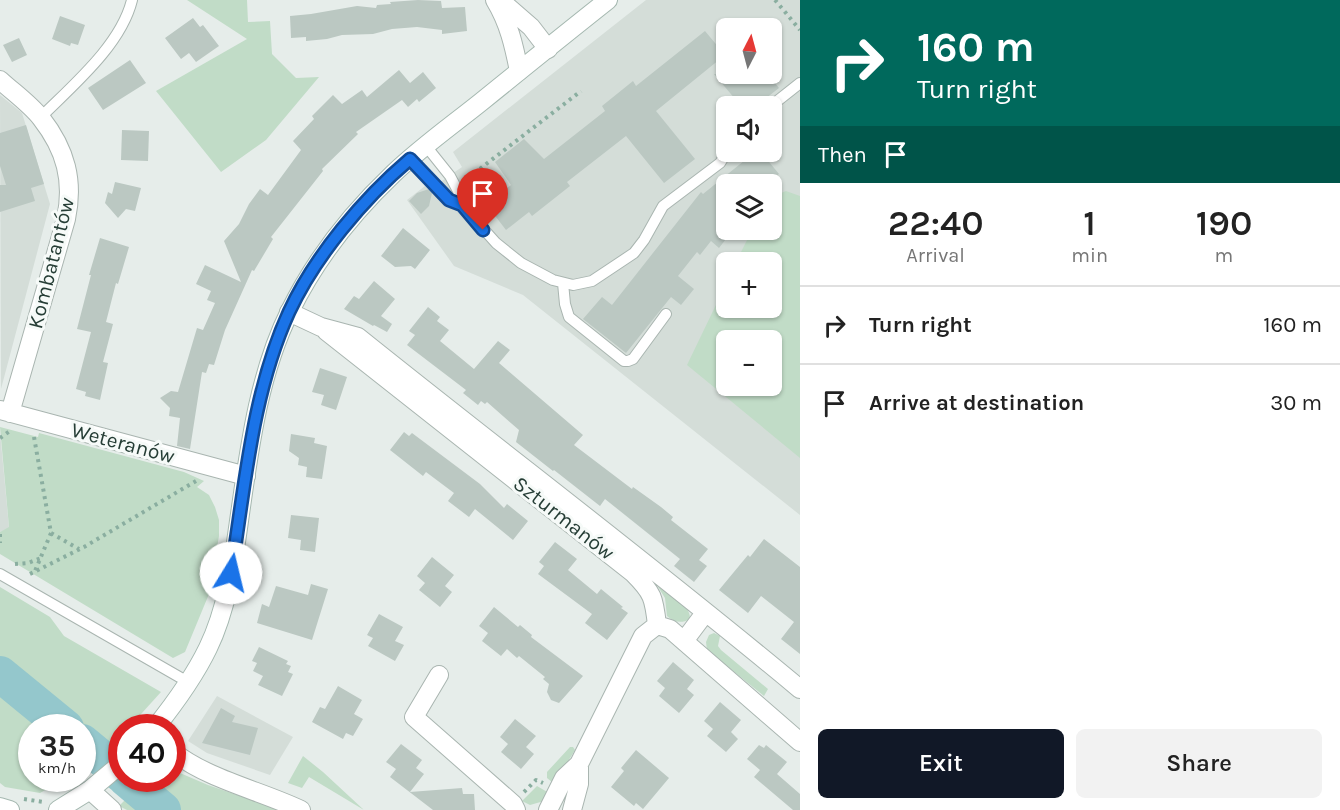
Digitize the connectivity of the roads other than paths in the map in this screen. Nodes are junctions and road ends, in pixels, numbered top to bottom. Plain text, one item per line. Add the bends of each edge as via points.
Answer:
1 (132, 0) edge
2 (495, 0) edge
3 (500, 0) edge
4 (608, 0) edge
5 (548, 49) junction
6 (519, 71) junction
7 (0, 80) edge
8 (800, 83) edge
9 (782, 97) edge
10 (41, 117) junction
11 (426, 146) junction
12 (410, 159) junction
13 (721, 162) edge
14 (462, 205) junction
15 (563, 283) junction
16 (289, 312) junction
17 (666, 314) dead end
18 (321, 327) junction
19 (5, 412) edge
20 (246, 476) junction
21 (0, 574) edge
22 (705, 613) junction
23 (657, 626) junction
24 (684, 641) junction
25 (439, 675) dead end
26 (188, 682) junction
27 (800, 688) edge
28 (166, 714) edge
29 (800, 742) edge
30 (186, 761) edge
31 (579, 764) junction
32 (108, 775) edge
33 (96, 785) edge
34 (96, 791) edge
35 (85, 792) edge
36 (89, 792) edge
37 (0, 807) edge
38 (10, 810) edge
39 (58, 810) edge
40 (75, 810) edge
41 (112, 810) edge
42 (301, 810) edge
43 (516, 810) edge
44 (548, 810) edge
45 (572, 810) edge

1 - 10 lane via 120,32
2 - 6 street via 505,17
3 - 5 street via 531,27
4 - 5 street
5 - 6 street
6 - 11 street
7 - 10 street, Kombatantów
8 - 9 lane
10 - 19 street, Kombatantów via 64,159 70,199
11 - 12 street
11 - 14 lane via 456,187
12 - 14 lane via 449,200
12 - 16 street via 338,235
13 - 15 lane via 663,206 634,253 592,281 581,285
14 - 15 lane via 489,236 521,263
15 - 17 lane via 567,315 624,361 633,359
16 - 18 street, Szturmanów
16 - 20 street via 262,393
18 - 22 street, Szturmanów via 358,337
18 - 23 street, Szturmanów via 633,573 654,599
19 - 20 street, Weteranów
20 - 26 street via 223,607 208,648
21 - 26 lane
22 - 24 street
22 - 27 street, Szturmanów
23 - 24 street via 670,629
23 - 31 street via 643,636
24 - 29 street
25 - 43 street via 414,717
26 - 28 street
30 - 42 street
31 - 44 street via 564,778
31 - 45 street via 579,784
32 - 33 street
34 - 41 street
35 - 39 street
36 - 40 street
37 - 38 street

